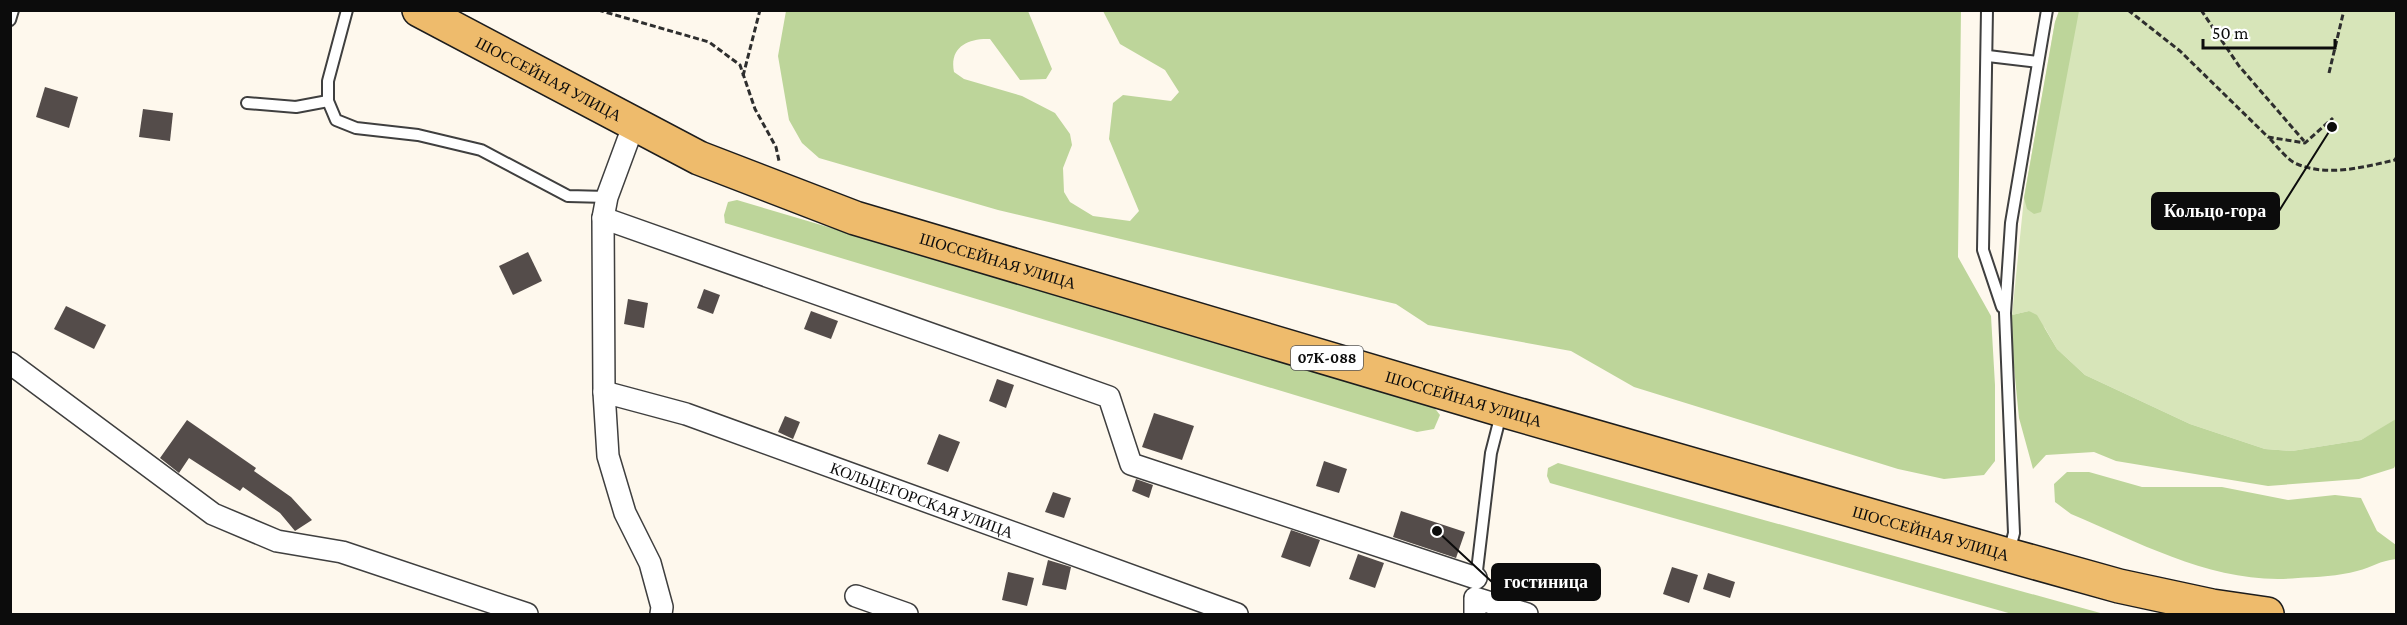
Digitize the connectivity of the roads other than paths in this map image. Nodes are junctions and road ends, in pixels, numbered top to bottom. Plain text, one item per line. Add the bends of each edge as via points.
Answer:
1 (13, 10) edge
2 (347, 10) edge
3 (419, 10) edge
4 (1987, 10) edge
5 (2047, 10) edge
6 (10, 20) edge
7 (1988, 56) junction
8 (2038, 62) junction
9 (328, 101) junction
10 (247, 103) dead end
11 (634, 124) junction
12 (607, 197) junction
13 (603, 218) junction
14 (2005, 313) junction
15 (10, 363) edge
16 (604, 392) junction
17 (1503, 410) junction
18 (2008, 555) junction
19 (856, 596) dead end
20 (1475, 597) edge
21 (527, 615) edge
22 (661, 615) edge
23 (907, 615) edge
24 (1237, 615) edge
25 (1527, 615) edge
26 (2267, 615) edge

1 - 6 lane
2 - 9 lane via 328,81
3 - 11 main road, ШОССЕЙНАЯ УЛИЦА / 07К-088
4 - 7 lane
5 - 8 lane
7 - 8 lane
7 - 14 lane via 1983,250
8 - 14 lane via 2011,223
9 - 10 lane via 296,107
9 - 12 lane via 336,120 356,128 418,135 481,150 568,196
11 - 12 street
11 - 17 main road, ШОССЕЙНАЯ УЛИЦА / 07К-088 via 699,158 855,218
12 - 13 street
13 - 16 street
13 - 20 street via 1109,397 1131,464
14 - 18 lane via 2014,533
15 - 21 street via 213,514 277,541 342,552
16 - 22 street via 608,456 625,513 650,563
16 - 24 street, КОЛЬЦЕГОРСКАЯ УЛИЦА via 686,414
17 - 18 main road, ШОССЕЙНАЯ УЛИЦА / 07К-088
17 - 20 lane via 1491,453
18 - 26 main road, ШОССЕЙНАЯ УЛИЦА / 07К-088 via 2119,586
19 - 23 street
20 - 25 street

